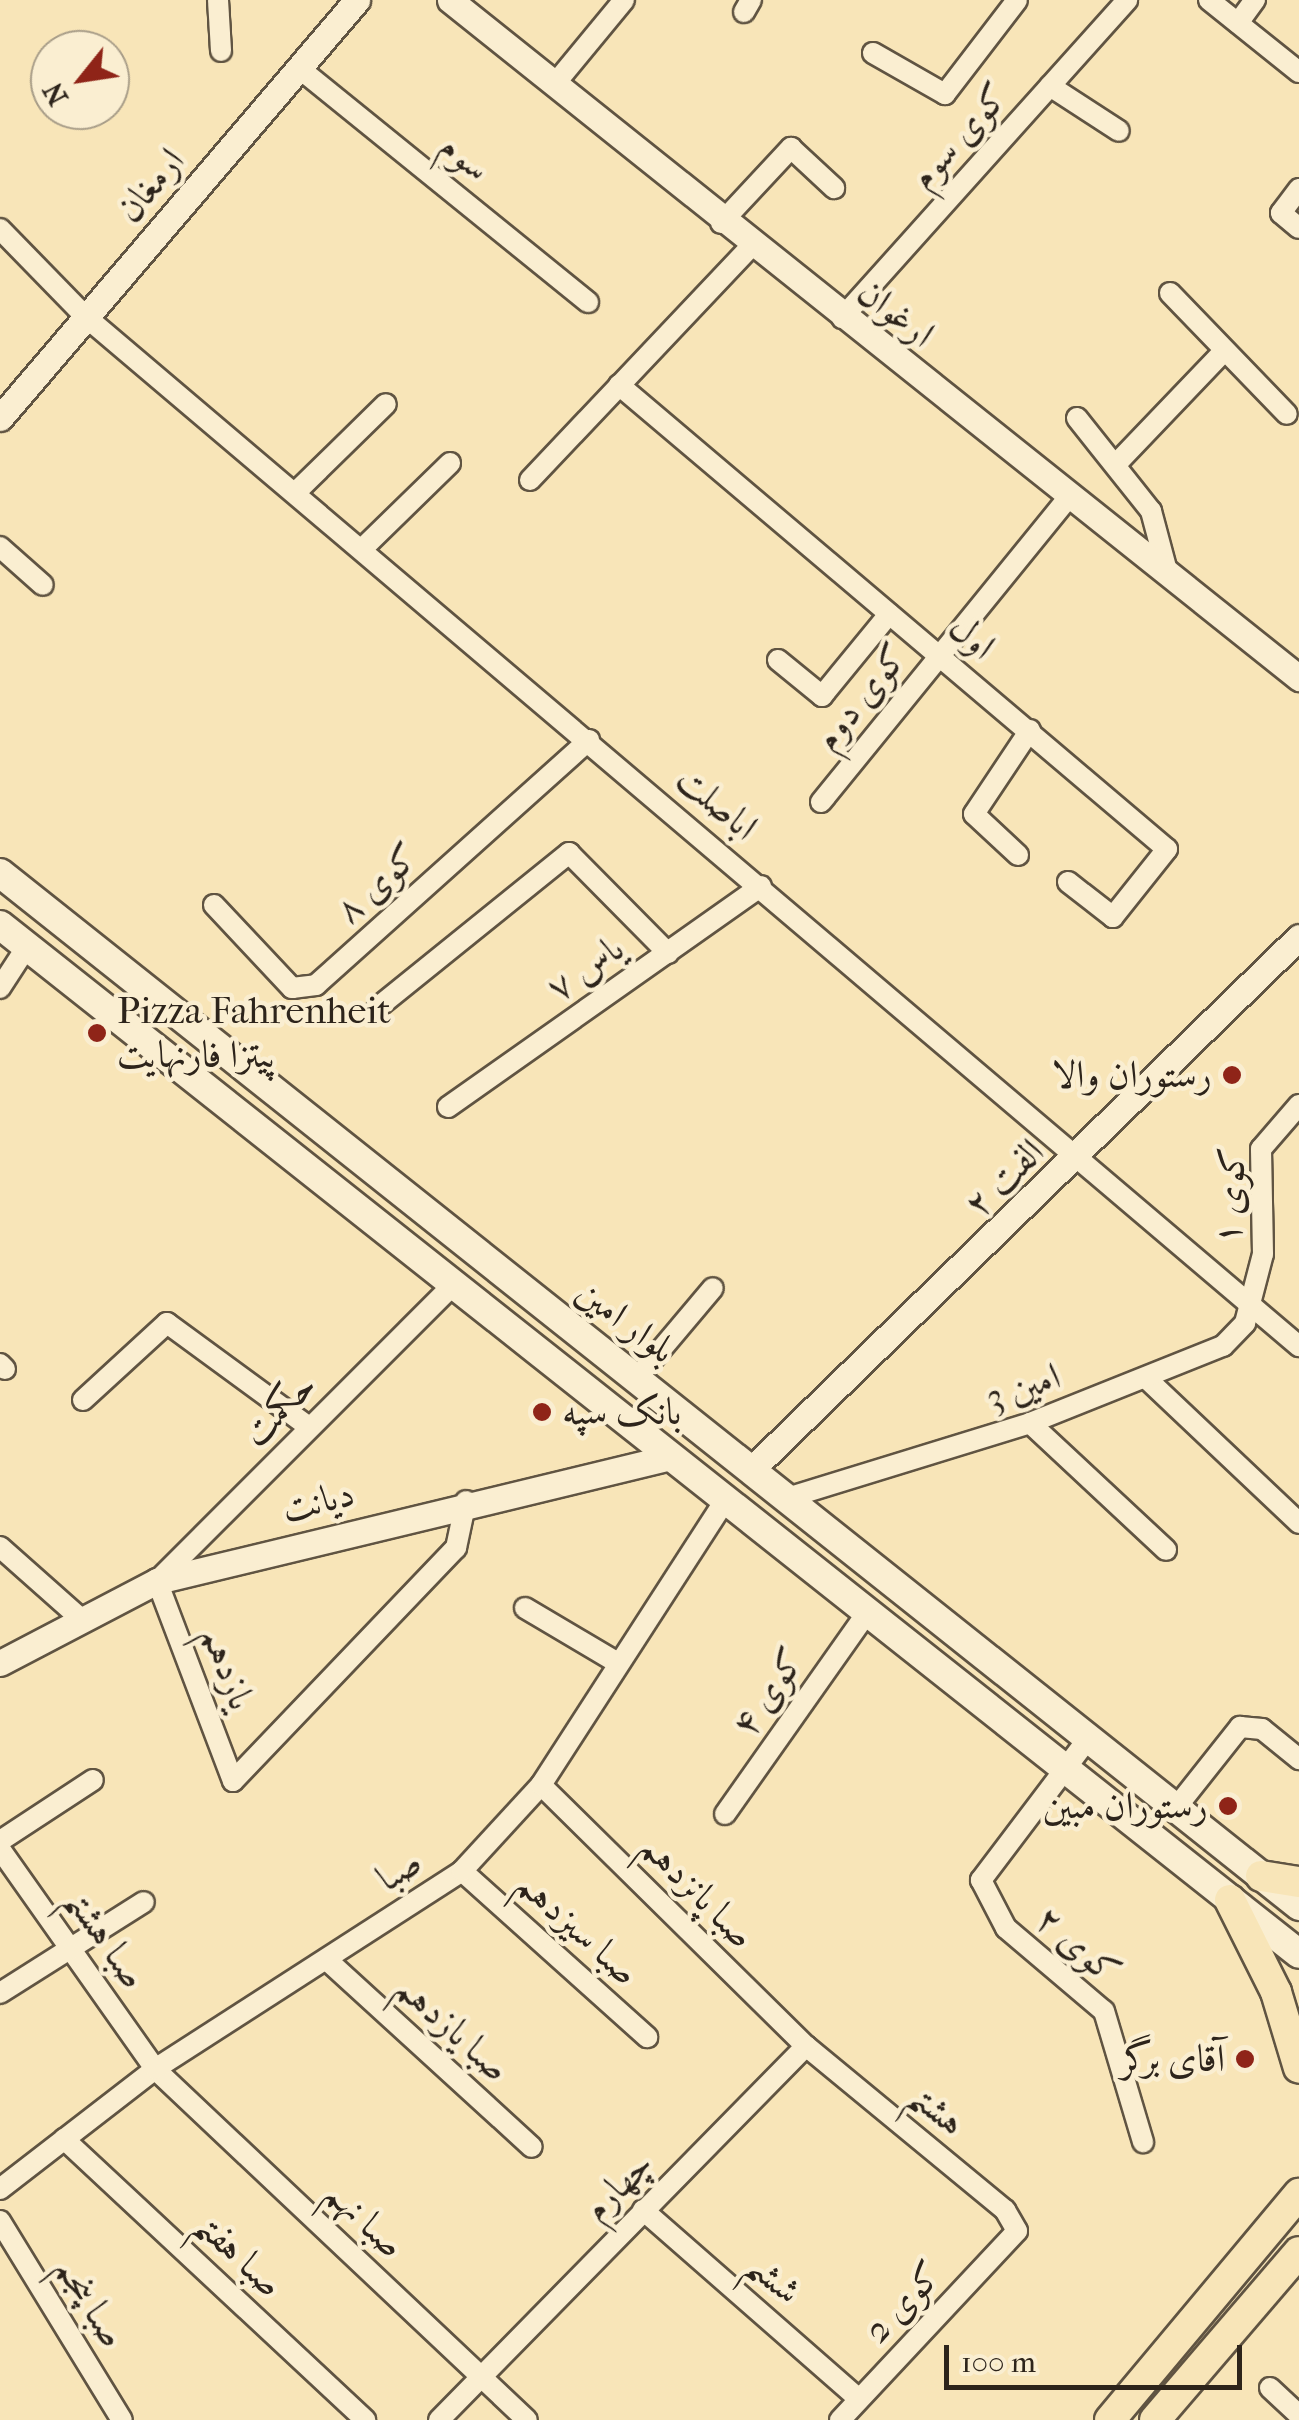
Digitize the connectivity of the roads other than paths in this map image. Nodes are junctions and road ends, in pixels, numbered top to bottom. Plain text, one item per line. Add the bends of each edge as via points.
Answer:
1 (218, 0) edge
2 (356, 0) edge
3 (450, 0) edge
4 (624, 0) edge
5 (1017, 0) edge
6 (1127, 0) edge
7 (1209, 0) edge
8 (1255, 0) edge
9 (1238, 23) junction
10 (221, 51) dead end
11 (872, 53) dead end
12 (299, 68) junction
13 (1299, 72) edge
14 (554, 85) junction
15 (1050, 86) junction
16 (1119, 131) dead end
17 (834, 188) dead end
18 (1299, 189) edge
19 (721, 222) junction
20 (1299, 228) edge
21 (0, 229) edge
22 (751, 246) junction
23 (1170, 292) dead end
24 (588, 302) dead end
25 (86, 317) junction
26 (842, 318) junction
27 (1225, 350) junction
28 (619, 385) junction
29 (386, 404) dead end
30 (1287, 414) dead end
31 (0, 418) edge
32 (1077, 418) dead end
33 (1119, 461) junction
34 (450, 462) dead end
35 (530, 480) dead end
36 (295, 493) junction
37 (1069, 497) junction
38 (0, 548) edge
39 (362, 549) junction
40 (1168, 575) junction
41 (43, 585) dead end
42 (889, 614) junction
43 (939, 656) junction
44 (778, 660) dead end
45 (1299, 678) edge
46 (1030, 730) junction
47 (588, 740) junction
48 (822, 802) dead end
49 (1018, 855) dead end
50 (0, 873) edge
51 (1068, 882) dead end
52 (761, 886) junction
53 (214, 905) dead end
54 (0, 926) edge
55 (1299, 937) edge
56 (26, 948) junction
57 (668, 953) junction
58 (0, 988) edge
59 (377, 1008) dead end
60 (1299, 1105) edge
61 (448, 1107) dead end
62 (1082, 1156) junction
63 (479, 1257) junction
64 (450, 1287) junction
65 (712, 1288) dead end
66 (1250, 1303) junction
67 (1299, 1346) edge
68 (638, 1377) junction
69 (1148, 1380) junction
70 (82, 1400) dead end
71 (1030, 1423) junction
72 (309, 1428) junction
73 (671, 1458) junction
74 (754, 1467) junction
75 (790, 1497) junction
76 (726, 1499) junction
77 (466, 1501) junction
78 (1299, 1523) edge
79 (0, 1547) edge
80 (1166, 1550) dead end
81 (158, 1580) junction
82 (525, 1608) dead end
83 (868, 1611) junction
84 (80, 1618) junction
85 (618, 1662) junction
86 (0, 1663) edge
87 (1087, 1740) junction
88 (1299, 1759) edge
89 (1065, 1768) junction
90 (93, 1780) dead end
91 (541, 1785) junction
92 (1175, 1808) junction
93 (725, 1814) dead end
94 (0, 1840) edge
95 (0, 1849) edge
96 (462, 1871) junction
97 (1261, 1876) junction
98 (1299, 1882) edge
99 (1230, 1900) junction
100 (144, 1902) dead end
101 (1299, 1906) edge
102 (69, 1946) junction
103 (1299, 1954) edge
104 (326, 1960) junction
105 (0, 1993) edge
106 (647, 2037) dead end
107 (806, 2046) junction
108 (155, 2068) junction
109 (1299, 2068) edge
110 (64, 2139) junction
111 (1143, 2142) dead end
112 (532, 2147) dead end
113 (0, 2189) edge
114 (1299, 2194) edge
115 (643, 2210) junction
116 (0, 2221) edge
117 (1017, 2231) joint
118 (1299, 2252) edge
119 (480, 2375) junction
120 (1270, 2388) dead end
121 (860, 2399) junction
122 (1299, 2415) edge
123 (122, 2420) edge
124 (366, 2420) edge
125 (439, 2420) edge
126 (527, 2420) edge
127 (840, 2420) edge
128 (1110, 2420) edge
129 (1155, 2420) edge

1 - 10 street
2 - 12 street, ارمغان
3 - 14 street, ارغوان
4 - 14 street
5 - 11 street via 946,94
6 - 15 street, کوی سوم
7 - 9 street
8 - 9 street
9 - 13 street
12 - 24 street, سوم
12 - 25 street, ارمغان
14 - 19 street, ارغوان
15 - 16 street
15 - 26 street, کوی سوم
17 - 19 street via 790,148
18 - 20 street via 1282,213
19 - 22 street, ارغوان
21 - 25 street, اباصلت
22 - 26 street, ارغوان
22 - 28 street
23 - 27 street
25 - 31 street, ارمغان
25 - 36 street, اباصلت
26 - 37 street, ارغوان
27 - 30 street
27 - 33 street
28 - 35 street
28 - 42 street, اول
29 - 36 street
32 - 33 street
33 - 40 street via 1152,511
34 - 39 street
36 - 39 street, اباصلت
37 - 40 street, ارغوان
37 - 43 street, کوی دوم
38 - 41 street
39 - 47 street, اباصلت
40 - 45 street, ارغوان
42 - 43 street, اول
42 - 44 street via 822,696
43 - 46 street, اول
43 - 48 street, کوی دوم
46 - 49 street via 974,814
46 - 51 street, اول via 1167,849 1117,916
47 - 52 street, اباصلت
47 - 53 street, کوی ۸ via 316,985 292,988
50 - 63 main road, بلوار امین
52 - 57 street, یاس ۷
52 - 62 street, اباصلت
54 - 56 main road
55 - 62 street, الفت ۲
56 - 58 street
56 - 64 main road
57 - 59 street via 569,852
57 - 61 street, یاس ۷
60 - 66 street, کوی ۱ via 1261,1149 1263,1254
62 - 66 street, اباصلت
62 - 74 street, الفت ۲
63 - 64 main road
63 - 68 main road, بلوار امین
64 - 72 street, حکمت
64 - 73 main road
65 - 68 street
66 - 67 street, اباصلت
66 - 69 street, امین 3 via 1224,1346
68 - 74 main road, بلوار امین
69 - 71 street, امین 3
69 - 78 street
70 - 72 street via 167,1323
71 - 75 street, امین 3
71 - 80 street
72 - 81 street, حکمت
73 - 76 main road
73 - 77 street, دیانت
74 - 75 main road, بلوار امین
75 - 87 main road, بلوار امین
76 - 83 main road
76 - 85 street, صبا
77 - 81 street, دیانت
77 - 81 street, یازدهم via 456,1548 232,1781
79 - 84 street
81 - 84 street, دیانت
82 - 85 street
83 - 89 main road
83 - 93 street, کوی ۴
84 - 86 street, دیانت
85 - 91 street, صبا
87 - 89 street
87 - 92 main road, بلوار امین
88 - 92 street via 1262,1729 1240,1727
89 - 99 main road
89 - 111 street, کوی ۲ via 982,1880 1006,1928 1104,2011
90 - 94 street
91 - 96 street, صبا
91 - 107 street, صبا پانزدهم
92 - 97 main road, بلوار امین
95 - 102 street, صبا هشتم
96 - 104 street, صبا
96 - 106 street, صبا سیزدهم
97 - 98 main road
97 - 101 main road, بلوار امین
99 - 103 main road
99 - 109 main road via 1276,1992
100 - 102 street
102 - 105 street
102 - 108 street, صبا هشتم
104 - 108 street, صبا
104 - 112 street, صبا یازدهم
107 - 115 street, چهارم
107 - 117 street, هشتم via 1005,2210
108 - 110 street, صبا
108 - 119 street, صبا نهم
110 - 113 street, صبا
110 - 124 street, صبا هفتم
114 - 128 main road
115 - 119 street, چهارم
115 - 121 street, ششم
116 - 123 street, صبا پنجم
117 - 121 street, کوی 2
118 - 129 main road
119 - 125 street, چهارم
119 - 126 street, صبا نهم
120 - 122 street
121 - 127 street, کوی 2

